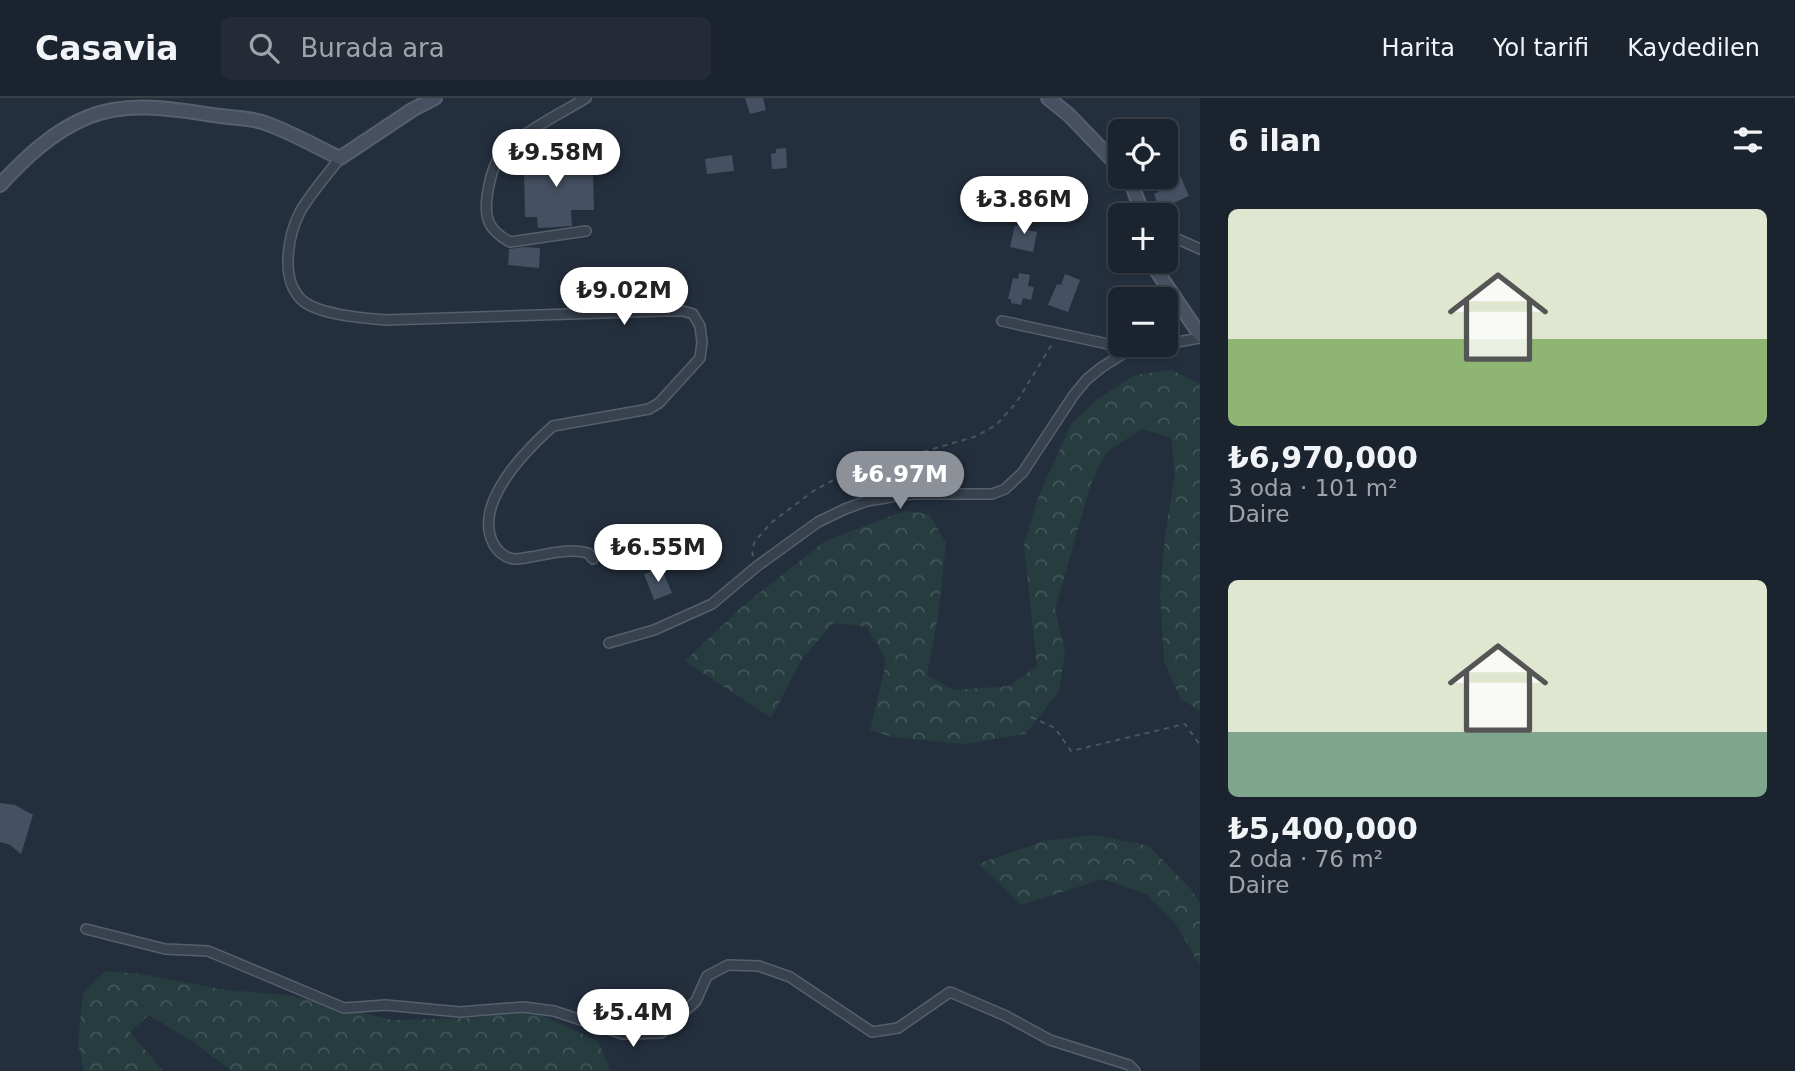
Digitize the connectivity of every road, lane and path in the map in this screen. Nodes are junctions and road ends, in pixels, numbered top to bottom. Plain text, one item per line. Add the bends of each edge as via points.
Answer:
1 (435, 98) edge
2 (586, 98) edge
3 (1048, 98) edge
4 (1108, 156) edge
5 (340, 158) junction
6 (0, 185) edge
7 (586, 231) dead end
8 (1178, 239) edge
9 (1200, 249) edge
10 (1158, 273) edge
11 (1002, 321) dead end
12 (1058, 334) junction
13 (1200, 337) edge
14 (1178, 342) edge
15 (1108, 344) edge
16 (1118, 357) edge
17 (593, 559) dead end
18 (756, 567) junction
19 (609, 643) dead end
20 (1031, 717) dead end
21 (1200, 745) edge
22 (86, 929) dead end
23 (1135, 1071) edge

1 - 5 street
2 - 7 street via 503,152 489,179 486,205 493,230 510,242
3 - 4 street
5 - 6 street via 260,122 161,108 117,108 87,117 52,137
5 - 17 street via 301,211 291,238 289,275 304,302 342,315 386,320 663,311 693,314 700,326 699,358 659,403 649,409 553,426 511,470 495,496 489,532 502,554 513,559 577,550
8 - 9 street
10 - 13 street
11 - 12 street
12 - 15 street
12 - 18 path via 1016,403 996,425 977,436 841,476 815,490 755,541
13 - 14 street
16 - 18 street via 1087,379 1023,472 1005,489 992,494 915,494 867,501 818,522
18 - 19 street via 712,604 654,630
20 - 21 path via 1055,728 1071,751 1185,724
22 - 23 street via 165,949 208,951 344,1009 386,1005 460,1012 523,1007 554,1011 623,1034 661,1033 696,1001 707,976 728,965 760,966 790,977 872,1032 898,1028 950,992 1050,1040

